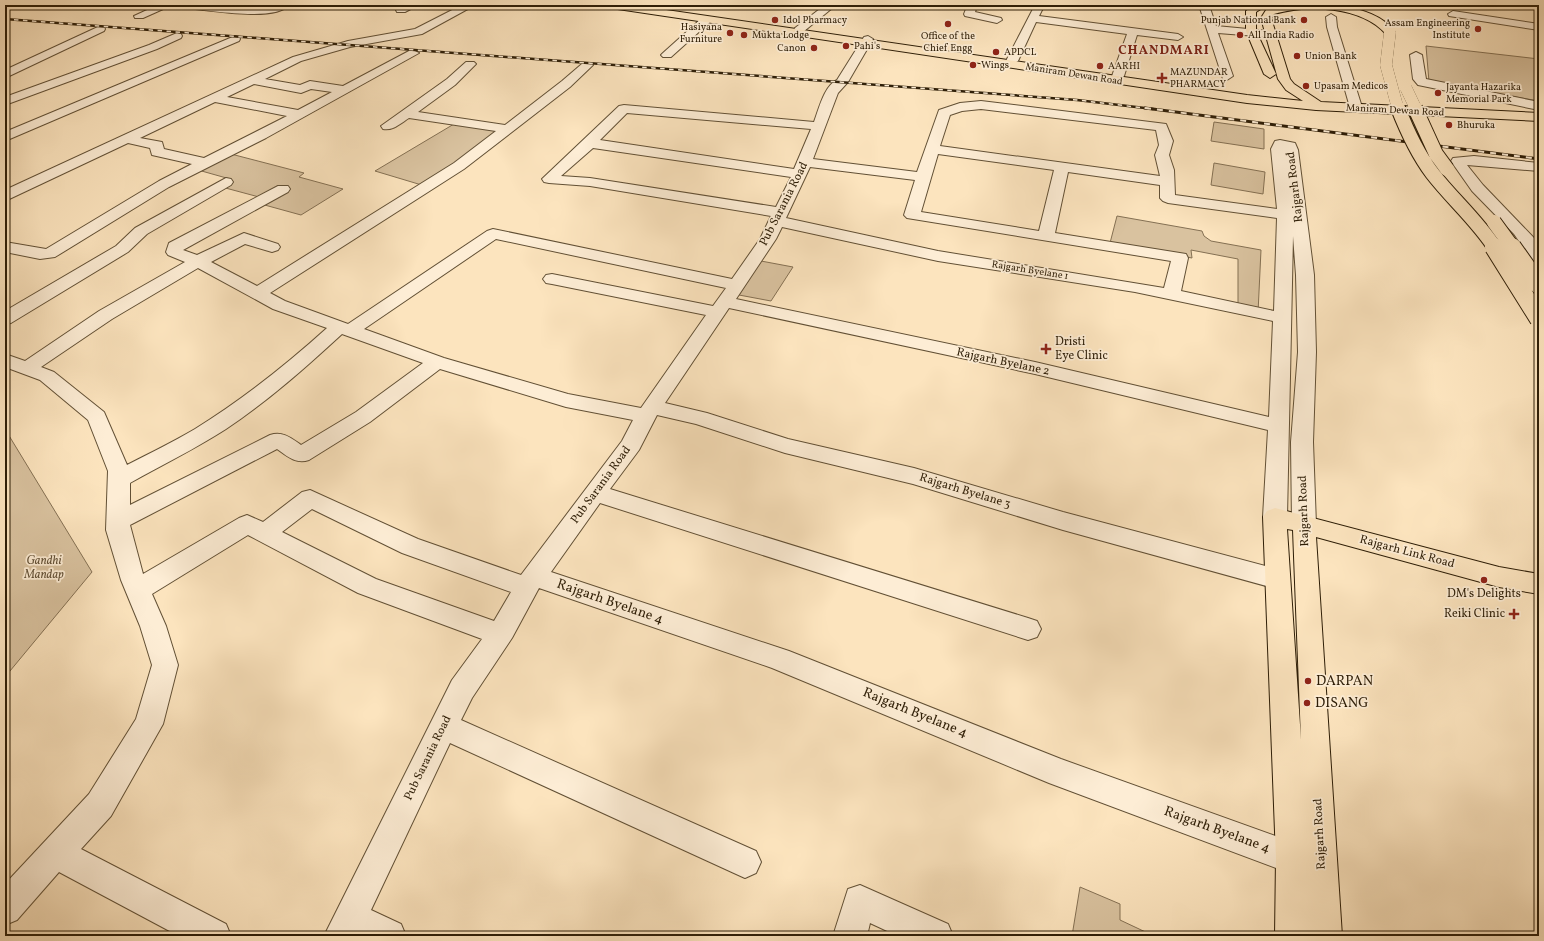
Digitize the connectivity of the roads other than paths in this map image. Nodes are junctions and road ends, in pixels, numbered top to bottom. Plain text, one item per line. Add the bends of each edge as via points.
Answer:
1 (167, 5) edge
2 (186, 5) edge
3 (284, 5) edge
4 (413, 5) edge
5 (470, 5) edge
6 (611, 5) edge
7 (632, 5) edge
8 (830, 5) edge
9 (968, 5) edge
10 (1039, 5) edge
11 (1204, 5) edge
12 (1262, 5) edge
13 (1345, 5) edge
14 (401, 10) dead end
15 (1453, 14) dead end
16 (139, 16) dead end
17 (699, 16) junction
18 (1331, 17) dead end
19 (1034, 19) junction
20 (997, 20) dead end
21 (1539, 27) edge
22 (100, 29) dead end
23 (1212, 29) junction
24 (1395, 29) junction
25 (799, 30) junction
26 (1251, 31) junction
27 (1133, 32) junction
28 (1269, 34) junction
29 (177, 36) dead end
30 (1178, 37) dead end
31 (235, 39) dead end
32 (867, 40) junction
33 (1402, 45) dead end
34 (413, 53) dead end
35 (667, 55) dead end
36 (1416, 55) dead end
37 (1012, 60) junction
38 (470, 64) dead end
39 (587, 65) dead end
40 (5, 74) edge
41 (1118, 76) junction
42 (1227, 76) dead end
43 (253, 80) junction
44 (344, 90) junction
45 (1278, 94) junction
46 (214, 98) junction
47 (5, 101) edge
48 (1315, 104) junction
49 (1355, 104) junction
50 (1539, 106) edge
51 (1539, 111) edge
52 (300, 114) junction
53 (407, 114) junction
54 (1539, 117) edge
55 (388, 126) dead end
56 (820, 126) junction
57 (508, 129) junction
58 (5, 137) edge
59 (126, 139) junction
60 (590, 143) junction
61 (932, 149) junction
62 (206, 163) junction
63 (1539, 167) edge
64 (802, 168) junction
65 (1062, 168) junction
66 (923, 177) junction
67 (226, 182) dead end
68 (1168, 182) junction
69 (283, 188) dead end
70 (5, 196) edge
71 (1284, 215) junction
72 (780, 217) junction
73 (1517, 227) junction
74 (1539, 229) edge
75 (1046, 236) junction
76 (5, 247) edge
77 (272, 247) dead end
78 (49, 254) junction
79 (1539, 257) edge
80 (197, 261) junction
81 (94, 266) junction
82 (552, 279) dead end
83 (1539, 285) edge
84 (258, 293) junction
85 (1171, 295) junction
86 (727, 299) junction
87 (1283, 318) junction
88 (5, 319) edge
89 (1539, 320) edge
90 (345, 329) junction
91 (437, 362) junction
92 (16, 364) edge
93 (649, 411) junction
94 (1279, 426) junction
95 (119, 479) junction
96 (595, 493) junction
97 (1275, 517) junction
98 (118, 521) junction
99 (1304, 525) junction
100 (264, 533) junction
101 (1277, 579) junction
102 (530, 582) junction
103 (1539, 584) edge
104 (137, 590) junction
105 (1028, 629) dead end
106 (500, 634) junction
107 (444, 726) junction
108 (55, 853) junction
109 (1292, 858) junction
110 (745, 862) dead end
111 (5, 908) edge
112 (346, 927) edge
113 (214, 936) edge
114 (389, 936) edge
115 (850, 936) edge
116 (936, 936) edge
117 (1292, 936) edge
118 (1325, 936) edge

1 - 16 street
2 - 3 street via 262,11
4 - 14 street
5 - 43 street via 418,32 331,48 297,59
6 - 17 main road, Maniram Dewan Road
7 - 17 main road, Maniram Dewan Road
8 - 25 street
9 - 20 street via 969,14
10 - 19 street
11 - 23 street
12 - 26 main road via 1251,11
13 - 24 main road via 1376,14
15 - 21 street
17 - 25 main road, Maniram Dewan Road
17 - 32 main road, Maniram Dewan Road
17 - 35 street
18 - 49 street
19 - 27 street
19 - 37 street
22 - 40 street
23 - 26 street
23 - 42 street
24 - 28 main road via 1354,12 1306,7 1270,12 1266,18
24 - 89 main road, bridge via 1385,59 1387,71 1406,127 1418,152 1487,237
25 - 32 main road, Maniram Dewan Road
26 - 28 street
26 - 45 main road
27 - 30 street
27 - 41 street
28 - 48 main road via 1284,79 1290,88
29 - 47 street
31 - 58 street
32 - 37 main road, Maniram Dewan Road
32 - 45 main road, Maniram Dewan Road via 1179,90
32 - 56 street, Pub Sarania Road via 842,82 832,93
33 - 83 main road, bridge via 1400,68 1436,154 1496,225
34 - 44 street
36 - 50 street via 1419,79 1422,82
37 - 41 main road, Maniram Dewan Road
38 - 53 street via 451,82
39 - 57 street
41 - 45 main road, Maniram Dewan Road
43 - 44 street via 301,89 310,84
43 - 46 street
44 - 52 street
45 - 48 main road, Maniram Dewan Road
46 - 52 street
46 - 59 street
48 - 49 main road, Maniram Dewan Road
48 - 54 main road, Maniram Dewan Road
49 - 51 main road, Maniram Dewan Road
52 - 62 street
53 - 55 street
53 - 57 street
56 - 60 street via 624,109
56 - 64 street, Pub Sarania Road
57 - 84 street via 459,166
59 - 62 street via 157,146 157,152
59 - 70 street
60 - 64 street
60 - 72 street, Rajgarh Byelane 1 via 549,179 590,182
61 - 65 street
61 - 66 street
61 - 68 street via 944,113 960,107 997,106 1161,127 1167,144 1162,155
62 - 78 street via 164,184
63 - 73 street via 1474,160 1458,161 1482,193
64 - 66 street
64 - 72 street, Pub Sarania Road
65 - 68 street
65 - 75 street
66 - 75 street via 912,215
67 - 81 street via 140,231 122,249
68 - 71 street via 1168,198
69 - 80 street, Rajgarh Byelane 3 via 175,246 174,252
71 - 87 street, Rajgarh Road
71 - 99 street, Rajgarh Road via 1278,149 1281,144 1290,146 1291,150 1305,275 1307,352 1302,442
72 - 85 street, Rajgarh Byelane 1 via 938,256
72 - 86 street, Pub Sarania Road
73 - 74 street
73 - 79 street
75 - 85 street via 1180,258
76 - 78 street
77 - 80 street via 244,238
78 - 81 street
80 - 84 street, Rajgarh Byelane 3
80 - 92 street via 63,342
81 - 88 street
82 - 86 street
84 - 90 street, Rajgarh Byelane 3 via 279,305
85 - 87 street, Rajgarh Byelane 1
86 - 90 street via 493,234
86 - 93 street, Pub Sarania Road
86 - 94 street, Rajgarh Byelane 2
87 - 94 street, Rajgarh Road
90 - 91 street, Rajgarh Byelane 3
90 - 95 street via 209,429
91 - 93 street, Rajgarh Byelane 3 via 566,400
91 - 98 street via 363,417 301,455 278,440
92 - 95 street via 47,376 97,417 119,471
93 - 96 street, Pub Sarania Road via 631,445
93 - 101 street, Rajgarh Byelane 3 via 700,418 785,446 914,476 1063,521
94 - 97 street, Rajgarh Road
95 - 98 street
96 - 102 street, Pub Sarania Road
96 - 105 street
97 - 99 main road, Rajgarh Link Road
97 - 101 main road, Rajgarh Road
98 - 104 street via 118,530
99 - 103 main road, Rajgarh Link Road via 1499,577
99 - 118 main road, Rajgarh Road
100 - 102 street, Rajgarh Byelane 4 via 310,498 410,546
100 - 104 street via 247,524
100 - 106 street via 367,586
101 - 109 main road, Rajgarh Road
102 - 106 street, Pub Sarania Road
102 - 109 street, Rajgarh Byelane 4 via 780,659 1060,773
104 - 108 street via 165,665 149,724 100,804
106 - 107 street, Pub Sarania Road via 462,689
107 - 110 street
107 - 112 street, Pub Sarania Road
108 - 111 street
108 - 113 street
109 - 117 main road, Rajgarh Road
112 - 114 street
115 - 116 street via 860,901

